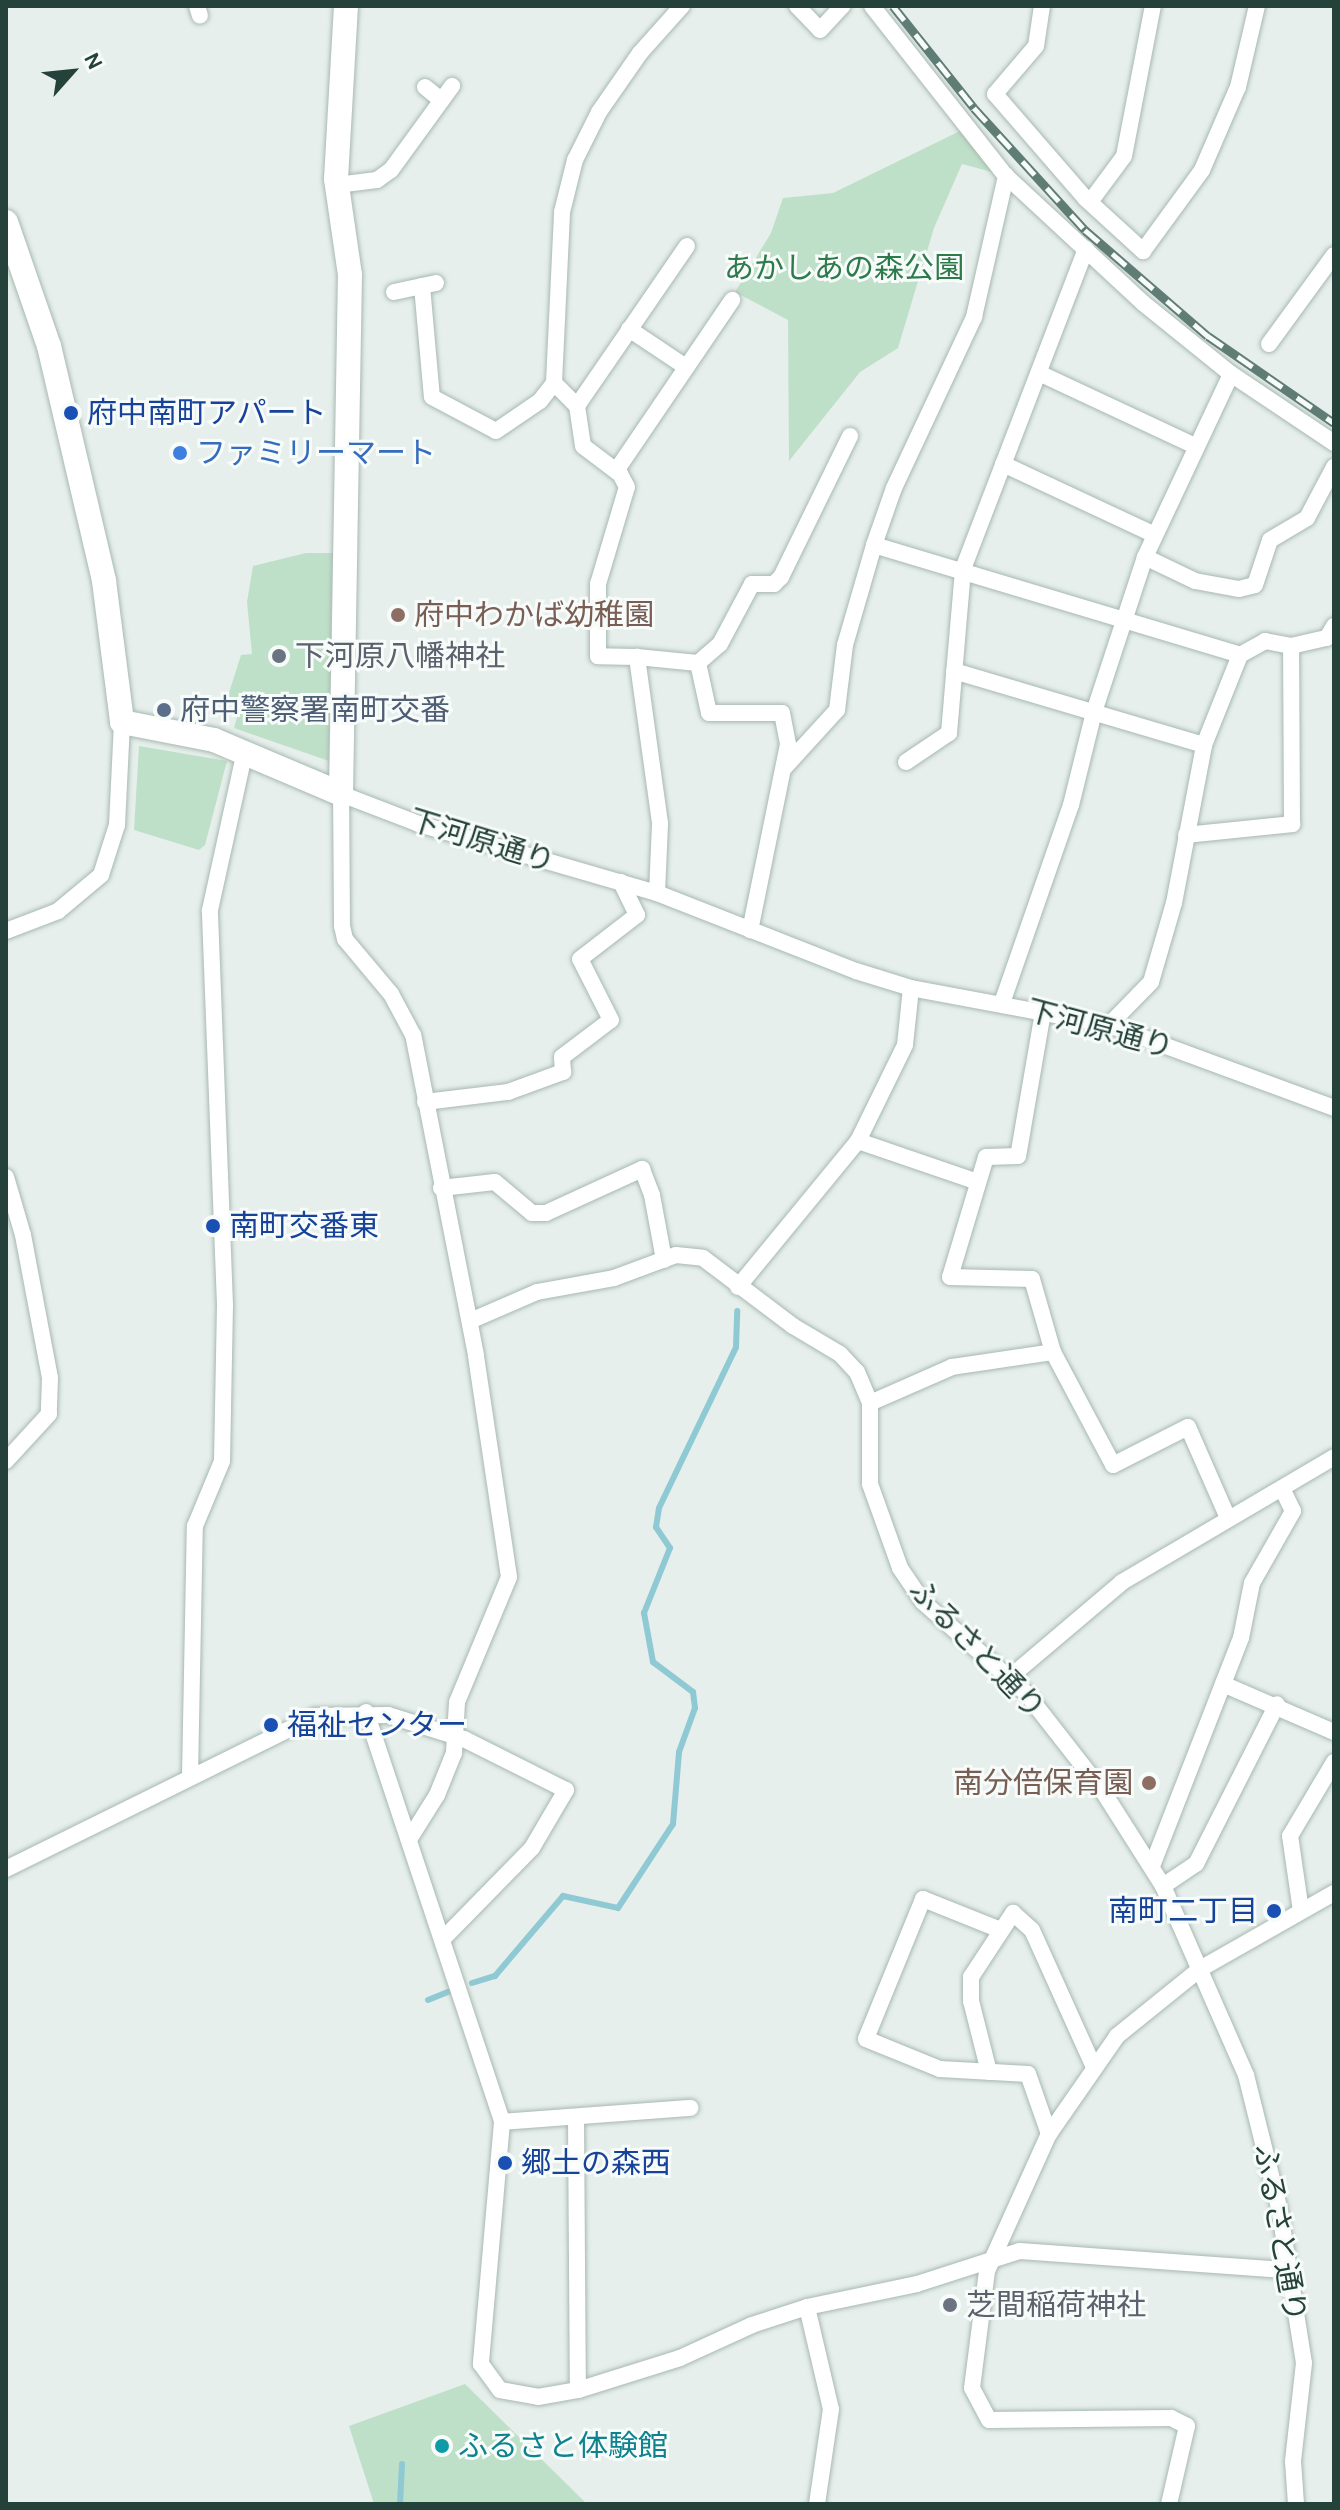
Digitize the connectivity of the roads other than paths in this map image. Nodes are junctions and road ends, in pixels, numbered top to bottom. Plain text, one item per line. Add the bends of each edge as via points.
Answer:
1 (346, 6) edge
2 (682, 6) edge
3 (797, 6) edge
4 (842, 6) edge
5 (872, 6) edge
6 (1042, 6) edge
7 (1153, 6) edge
8 (1257, 6) edge
9 (452, 86) dead end
10 (425, 87) dead end
11 (441, 100) junction
12 (1006, 176) junction
13 (337, 185) junction
14 (1090, 202) junction
15 (6, 222) edge
16 (687, 246) dead end
17 (1086, 249) junction
18 (1334, 255) edge
19 (394, 292) dead end
20 (732, 300) dead end
21 (629, 329) junction
22 (1269, 344) dead end
23 (686, 367) junction
24 (1039, 373) junction
25 (1231, 374) junction
26 (554, 383) junction
27 (577, 406) junction
28 (850, 436) dead end
29 (1334, 443) edge
30 (1193, 445) junction
31 (1003, 464) junction
32 (1334, 467) edge
33 (616, 471) junction
34 (1153, 534) junction
35 (874, 545) junction
36 (1145, 557) junction
37 (963, 569) junction
38 (1123, 621) junction
39 (1334, 626) edge
40 (1291, 646) junction
41 (1240, 655) junction
42 (637, 657) junction
43 (698, 663) junction
44 (954, 671) junction
45 (1094, 712) junction
46 (122, 722) junction
47 (1204, 745) junction
48 (245, 751) junction
49 (906, 762) dead end
50 (784, 768) junction
51 (341, 794) junction
52 (1186, 835) junction
53 (621, 882) junction
54 (657, 893) junction
55 (750, 930) junction
56 (6, 931) edge
57 (911, 988) junction
58 (1002, 1003) junction
59 (1043, 1012) junction
60 (1109, 1025) junction
61 (425, 1102) junction
62 (1333, 1105) edge
63 (858, 1141) junction
64 (6, 1177) edge
65 (975, 1181) junction
66 (441, 1188) junction
67 (664, 1260) junction
68 (738, 1287) junction
69 (470, 1321) junction
70 (1053, 1352) junction
71 (870, 1403) junction
72 (1334, 1457) edge
73 (6, 1461) edge
74 (1282, 1488) junction
75 (1228, 1518) junction
76 (1009, 1678) junction
77 (1223, 1684) junction
78 (1277, 1704) junction
79 (366, 1712) junction
80 (1334, 1732) edge
81 (453, 1738) junction
82 (1334, 1762) edge
83 (190, 1777) junction
84 (410, 1838) junction
85 (1152, 1866) junction
86 (6, 1869) edge
87 (1163, 1886) junction
88 (1334, 1893) edge
89 (1301, 1911) junction
90 (998, 1929) junction
91 (444, 1938) junction
92 (1200, 1969) junction
93 (1094, 2067) junction
94 (989, 2072) junction
95 (690, 2108) dead end
96 (576, 2120) junction
97 (502, 2122) junction
98 (1049, 2134) junction
99 (994, 2255) junction
100 (1287, 2270) junction
101 (807, 2307) junction
102 (578, 2390) junction
103 (817, 2504) edge
104 (1169, 2504) edge
105 (1296, 2504) edge

1 - 13 street
2 - 26 street via 599,112 575,160 562,212
3 - 4 street via 820,30
5 - 12 street
6 - 14 street via 1036,46 995,94
7 - 14 street via 1124,156
8 - 14 street via 1238,87 1202,170 1143,251
9 - 11 street
10 - 11 street
11 - 13 street via 391,170 377,180
12 - 17 street
12 - 35 street via 974,317 894,488
13 - 51 street via 350,275
15 - 46 street via 49,346 104,581
16 - 21 street
17 - 24 street
17 - 25 street
18 - 22 street
19 - 26 street via 429,284 432,397 496,431 540,401
20 - 23 street
21 - 23 street
21 - 27 street
23 - 33 street
24 - 30 street
24 - 31 street
25 - 29 street
25 - 30 street
26 - 27 street
27 - 33 street via 583,446
28 - 43 street via 781,577 774,584 752,584 720,644
30 - 34 street
31 - 34 street
31 - 37 street
32 - 36 street via 1307,518 1270,540 1255,585 1239,589 1195,581
33 - 42 street via 627,487 598,584 598,656
34 - 36 street
35 - 37 street
35 - 50 street via 845,645 837,710
36 - 38 street
37 - 38 street
37 - 44 street
38 - 41 street
38 - 45 street
39 - 40 street via 1327,638
40 - 41 street via 1265,641
40 - 52 street via 1292,824
41 - 47 street
42 - 43 street
42 - 54 street via 660,823
43 - 50 street via 709,713 782,713 788,744
44 - 45 street
44 - 49 street via 949,733
45 - 47 street
45 - 58 street via 1071,805
46 - 48 street, 下河原通り via 165,728
46 - 56 street via 117,825 101,875 58,911
47 - 52 street
48 - 51 street, 下河原通り
48 - 83 street via 210,910 225,1305 222,1461 195,1526
50 - 55 street
51 - 53 street, 下河原通り via 419,824
51 - 61 street via 345,939 406,1019
52 - 60 street via 1151,982
53 - 54 street, 下河原通り
53 - 61 street via 637,915 580,959 611,1020 562,1057 563,1072 508,1092
54 - 55 street, 下河原通り
55 - 57 street, 下河原通り
57 - 58 street, 下河原通り
57 - 63 street via 905,1045
58 - 59 street, 下河原通り
59 - 60 street, 下河原通り
59 - 65 street via 1018,1156 986,1157
60 - 62 street, 下河原通り
61 - 66 street
63 - 65 street
63 - 68 street
64 - 73 street via 23,1235 50,1378 49,1414
65 - 70 street via 950,1277 1032,1279
66 - 67 street via 495,1182 532,1213 546,1213 642,1169
66 - 69 street
67 - 68 street, ふるさと通り via 676,1255 703,1258
67 - 69 street, ふるさと通り via 614,1278 537,1292
68 - 71 street, ふるさと通り via 840,1354 857,1372
69 - 81 street via 509,1577 457,1702
70 - 71 street via 952,1367
70 - 75 street via 1113,1465 1188,1427
71 - 76 street, ふるさと通り via 870,1484 900,1568 923,1602
72 - 74 street
74 - 75 street
74 - 77 street via 1293,1511 1252,1583 1241,1638
75 - 76 street via 1122,1582
76 - 85 street, ふるさと通り via 1104,1793
77 - 78 street
77 - 85 street
78 - 80 street
78 - 87 street via 1196,1864
79 - 81 street
79 - 83 street via 315,1716
79 - 84 street
81 - 84 street via 454,1753 437,1795
81 - 91 street via 566,1790 532,1848
82 - 89 street via 1290,1836
83 - 86 street
84 - 91 street
85 - 87 street, ふるさと通り
87 - 92 street, ふるさと通り
88 - 89 street
89 - 92 street
90 - 93 street via 1013,1913 1032,1930
90 - 94 street via 971,1977 971,2001
90 - 94 street via 923,1899 866,2039 940,2069
91 - 97 street
92 - 93 street via 1117,2036
92 - 100 street, ふるさと通り via 1246,2075 1266,2145
93 - 98 street
94 - 98 street via 1028,2074
95 - 96 street
96 - 97 street
96 - 102 street
97 - 102 street via 481,2364 487,2379 507,2394 538,2397
98 - 99 street
99 - 100 street via 1057,2250
99 - 101 street via 917,2284
99 - 104 street via 973,2352 972,2388 979,2407 989,2420 1016,2423 1171,2418 1187,2426
100 - 105 street, ふるさと通り via 1304,2363 1293,2461
101 - 102 street via 680,2358
101 - 103 street via 831,2398

